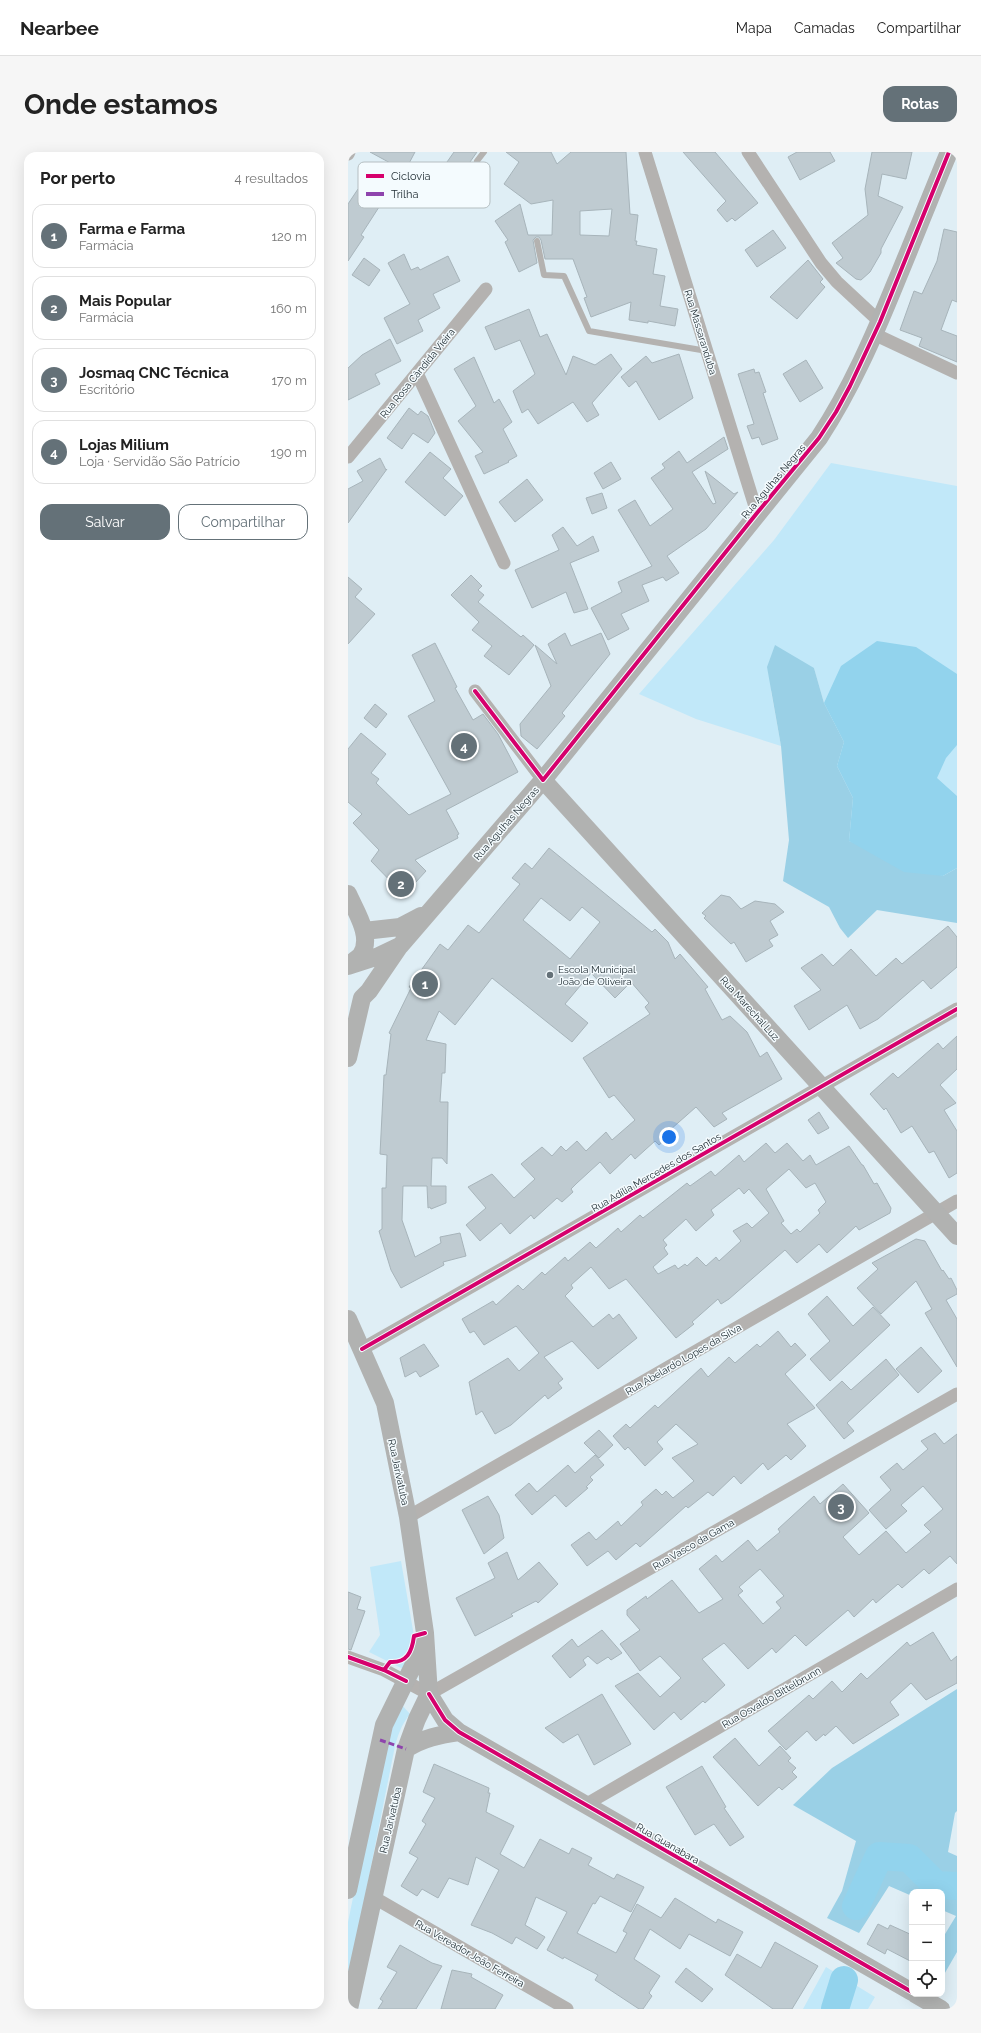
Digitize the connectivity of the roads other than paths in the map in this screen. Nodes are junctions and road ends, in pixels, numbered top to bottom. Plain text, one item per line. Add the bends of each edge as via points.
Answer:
1 (484, 152) edge
2 (645, 152) edge
3 (748, 152) edge
4 (949, 152) edge
5 (477, 161) dead end
6 (537, 241) dead end
7 (486, 289) dead end
8 (877, 328) junction
9 (707, 351) junction
10 (957, 373) edge
11 (417, 374) junction
12 (348, 457) edge
13 (757, 513) junction
14 (504, 563) dead end
15 (475, 691) dead end
16 (542, 780) junction
17 (348, 894) edge
18 (430, 910) junction
19 (361, 936) edge
20 (400, 946) junction
21 (348, 965) edge
22 (374, 984) junction
23 (355, 993) edge
24 (957, 1009) edge
25 (348, 1058) edge
26 (821, 1086) junction
27 (957, 1201) edge
28 (936, 1213) junction
29 (957, 1236) edge
30 (348, 1319) edge
31 (362, 1349) junction
32 (957, 1394) edge
33 (408, 1517) junction
34 (957, 1588) edge
35 (425, 1633) junction
36 (348, 1657) edge
37 (406, 1681) junction
38 (429, 1694) junction
39 (459, 1732) junction
40 (406, 1749) junction
41 (585, 1805) junction
42 (348, 1890) edge
43 (373, 1897) junction
44 (909, 1990) edge
45 (920, 1997) edge
46 (349, 2009) edge
47 (567, 2009) edge
48 (942, 2009) edge

1 - 5 lane
2 - 9 street, Rua Massaranduba
3 - 8 street via 821,263
4 - 8 main road, Rua Agulhas Negras
6 - 9 lane via 544,275 564,276 589,331
7 - 11 street, Rua Rosa Cândida Vieira
8 - 10 street
8 - 13 main road, Rua Agulhas Negras via 836,412 801,460
9 - 13 street, Rua Massaranduba
11 - 12 street, Rua Rosa Cândida Vieira
11 - 14 street
13 - 16 main road, Rua Agulhas Negras
15 - 16 street
16 - 18 main road, Rua Agulhas Negras
16 - 26 main road, Rua Marechal Luz
17 - 19 main road
18 - 19 main road, Rua Agulhas Negras via 411,923
18 - 20 main road, Rua Agulhas Negras
19 - 20 main road, Rua Agulhas Negras
19 - 21 main road, Rua Agulhas Negras
19 - 22 main road
20 - 22 main road, Rua Agulhas Negras
22 - 23 main road
23 - 25 main road
24 - 26 street, Rua Adília Mercedes dos Santos
26 - 28 main road, Rua Marechal Luz
26 - 31 street, Rua Adília Mercedes dos Santos
27 - 28 street, Rua Abelardo Lopes da Silva
28 - 29 main road, Rua Marechal Luz
28 - 33 street, Rua Abelardo Lopes da Silva
30 - 31 main road, Rua Jarivatuba
31 - 33 main road, Rua Jarivatuba via 385,1403
32 - 38 street, Rua Vasco da Gama
33 - 35 main road, Rua Jarivatuba
34 - 41 street, Rua Osvaldo Bittelbrunn
35 - 37 main road, Rua Jarivatuba
35 - 38 main road, Rua Jarivatuba
36 - 37 street
37 - 38 street
37 - 42 main road, Rua Jarivatuba via 384,1725
38 - 39 main road, Rua Guanabara via 445,1720
38 - 40 main road, Rua Jarivatuba
39 - 40 main road via 427,1738
39 - 41 main road, Rua Guanabara
40 - 43 main road, Rua Jarivatuba
41 - 44 main road, Rua Guanabara
43 - 46 main road, Rua Jarivatuba
43 - 47 street, Rua Vereador João Ferreira
45 - 48 main road

